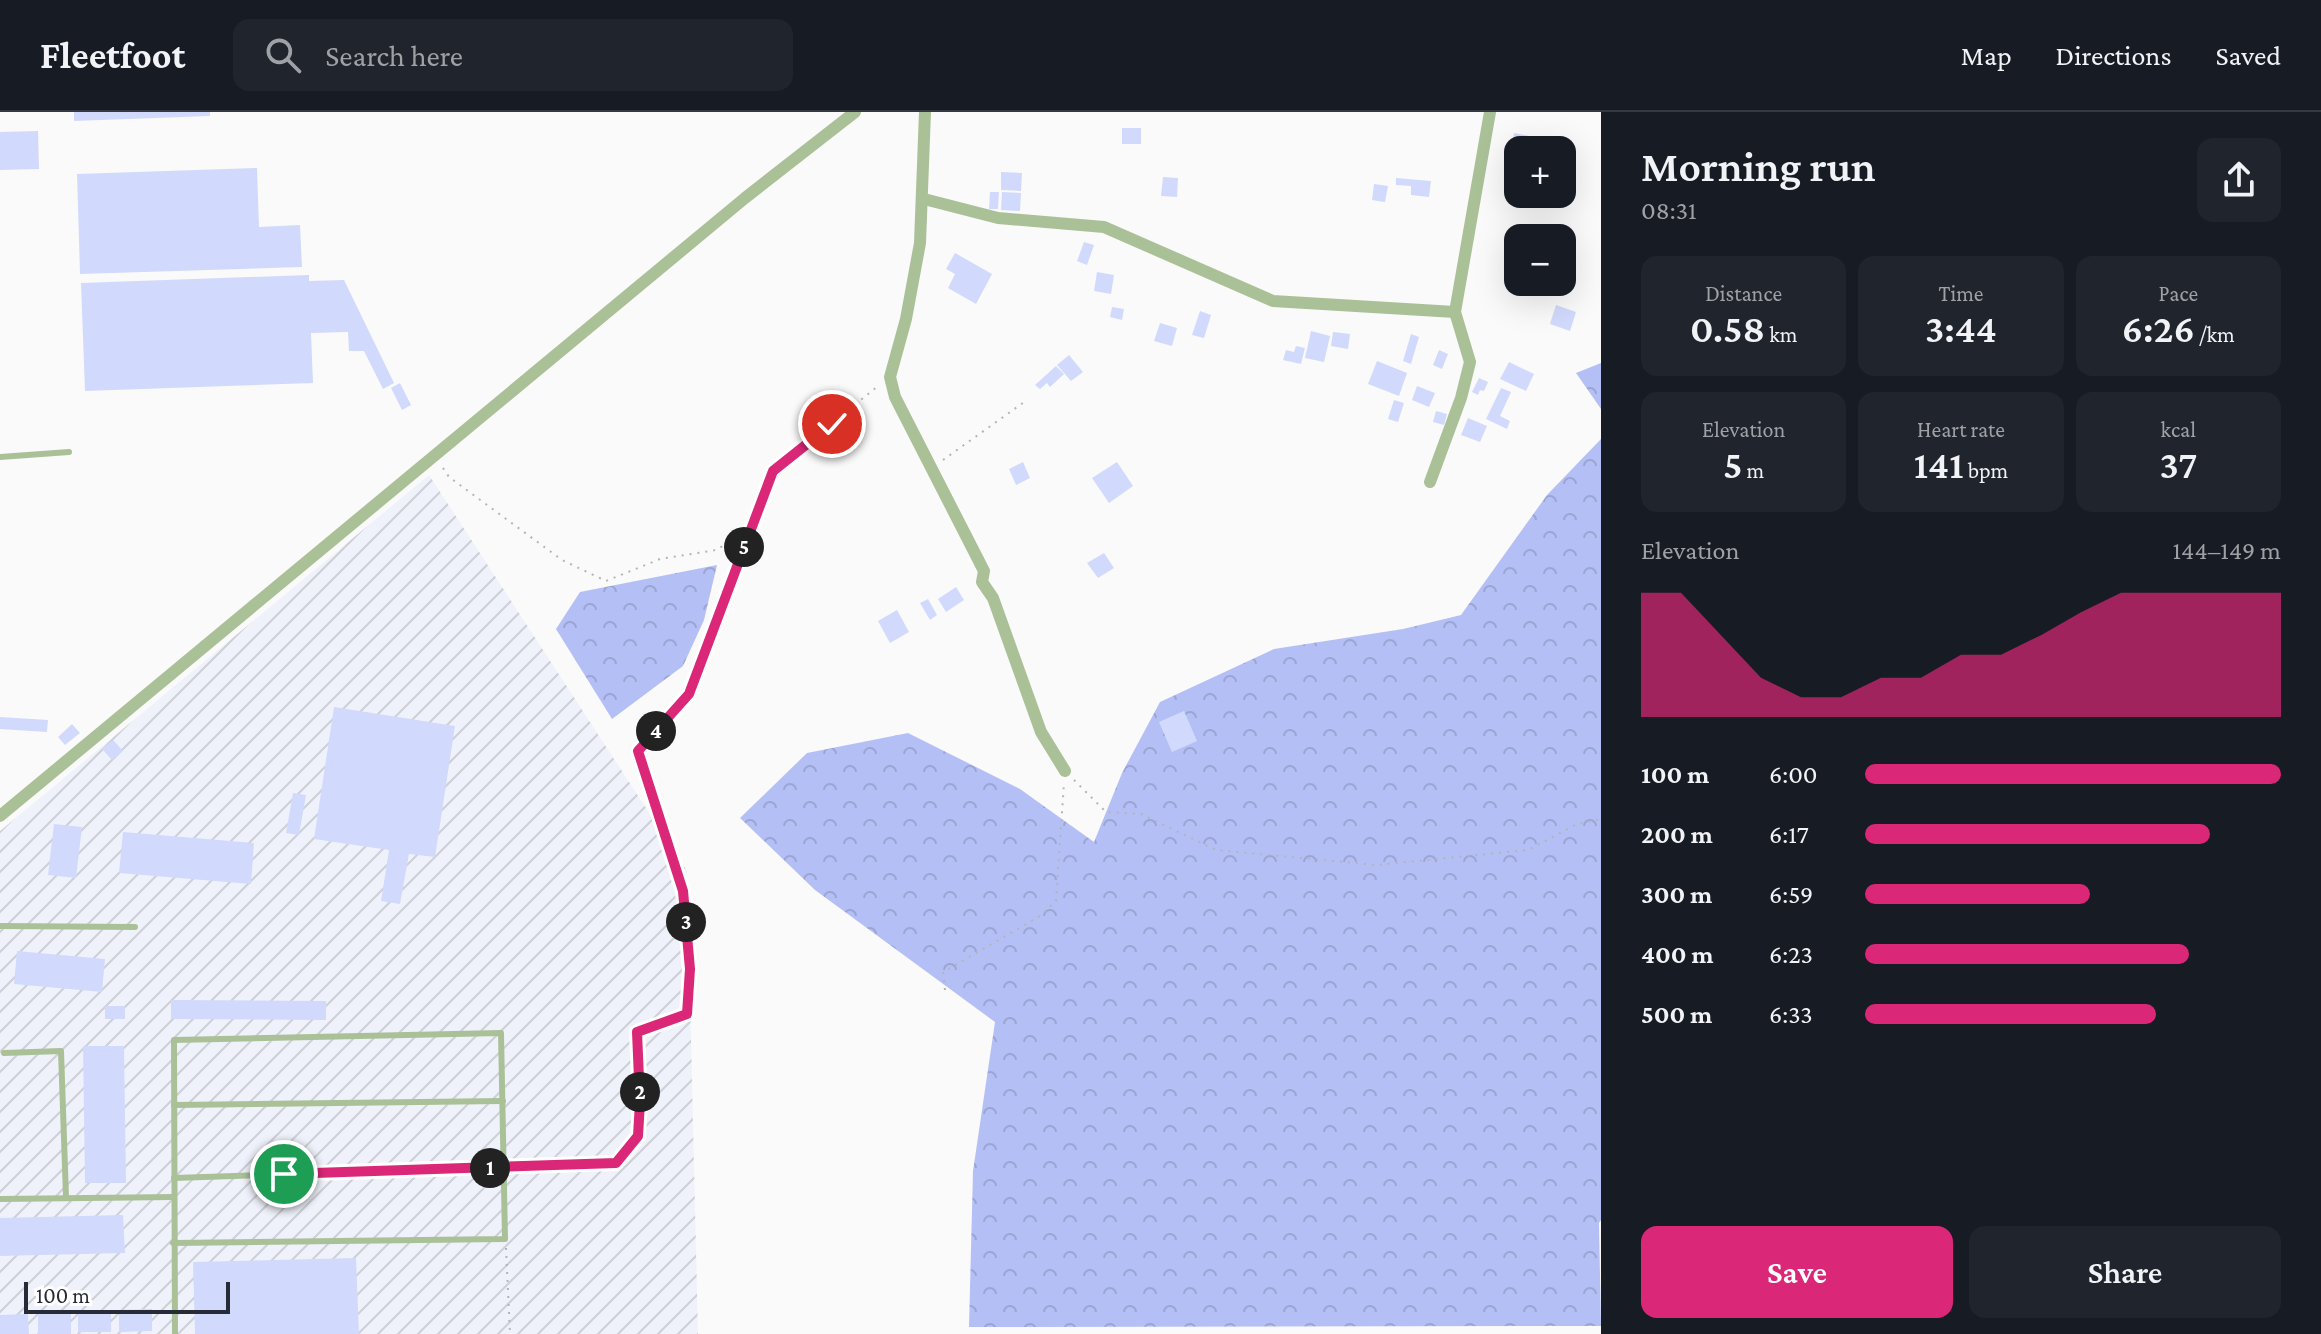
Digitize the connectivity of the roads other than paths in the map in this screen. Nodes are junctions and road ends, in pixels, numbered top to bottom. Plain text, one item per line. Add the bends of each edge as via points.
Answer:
1 (855, 112) edge
2 (925, 112) edge
3 (1490, 112) edge
4 (924, 199) junction
5 (1455, 312) junction
6 (69, 452) dead end
7 (0, 457) edge
8 (1430, 482) dead end
9 (1065, 771) road end
10 (0, 816) edge
11 (0, 926) edge
12 (135, 927) dead end
13 (4, 1053) dead end
14 (503, 1101) junction
15 (174, 1105) junction
16 (505, 1167) junction
17 (174, 1178) junction
18 (66, 1197) junction
19 (174, 1197) junction
20 (0, 1199) edge
21 (173, 1243) junction
22 (175, 1334) edge

1 - 10 street
2 - 4 street
3 - 5 street
4 - 5 street via 998,218 1104,227 1273,301
4 - 9 street via 909,304 890,377 895,397 984,571 982,582 993,598 1041,732
5 - 8 street via 1470,362
6 - 7 lane
11 - 12 lane
13 - 18 lane via 61,1051
14 - 15 lane
14 - 15 lane via 501,1033 174,1040
14 - 16 lane
15 - 17 lane
16 - 17 lane
16 - 21 lane via 505,1239
17 - 19 lane
18 - 19 lane
18 - 20 lane
19 - 21 lane
21 - 22 lane

